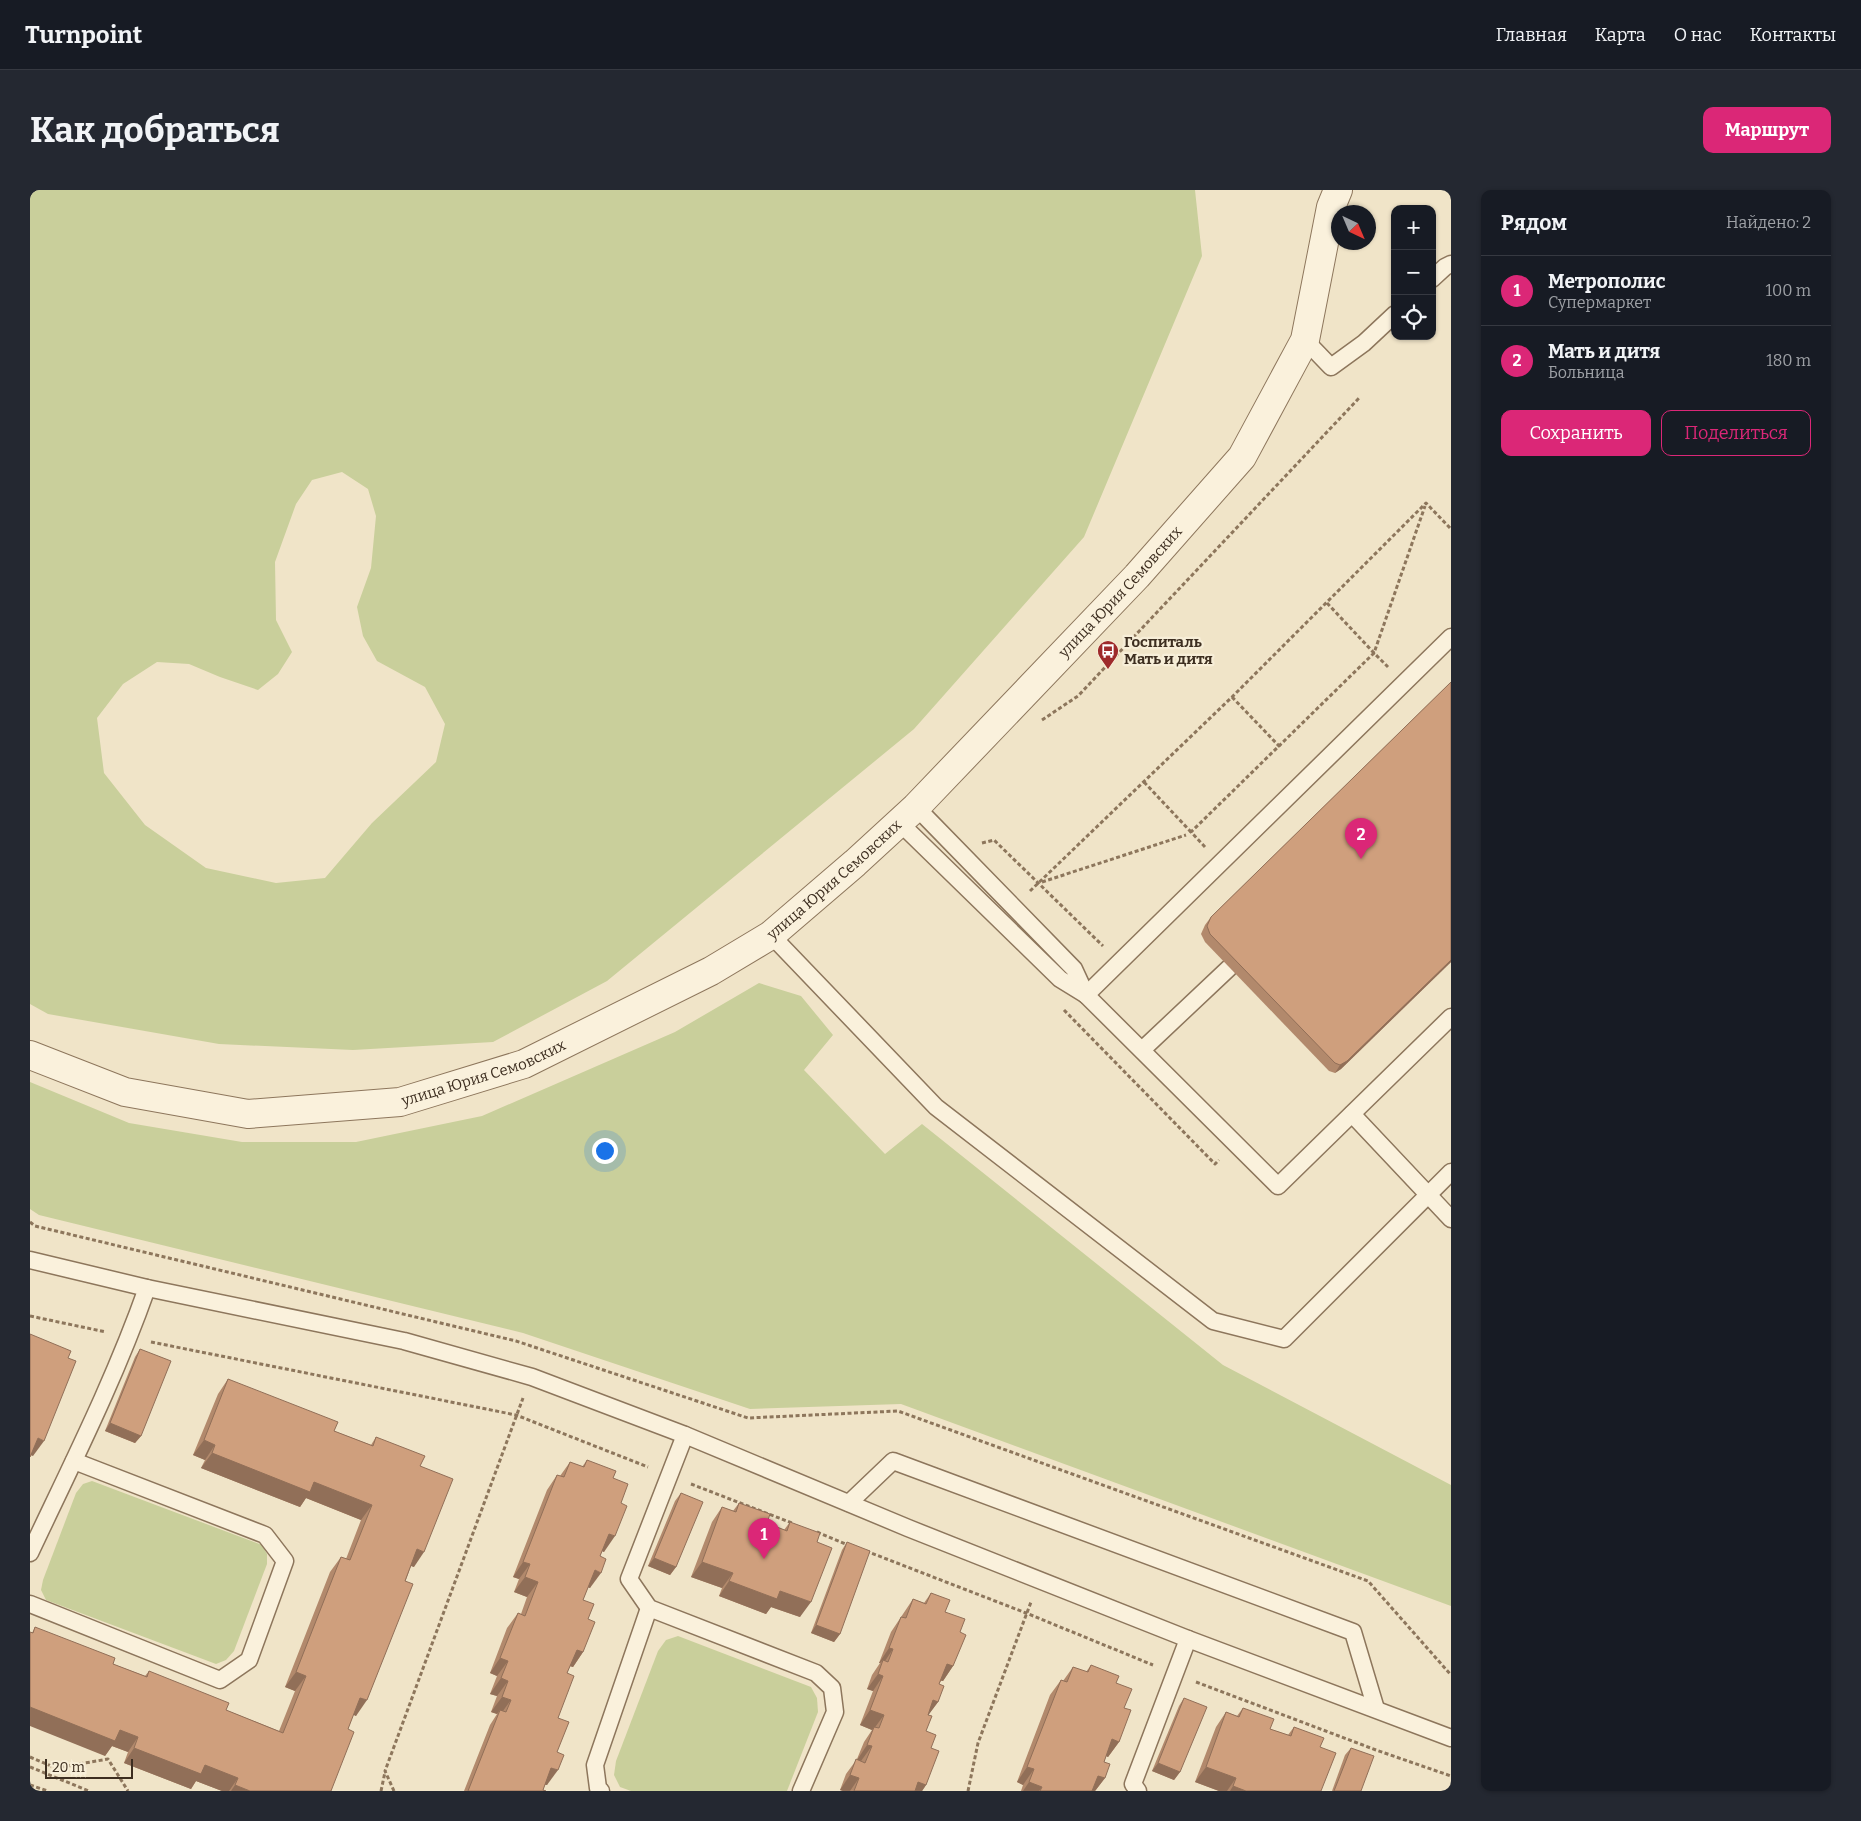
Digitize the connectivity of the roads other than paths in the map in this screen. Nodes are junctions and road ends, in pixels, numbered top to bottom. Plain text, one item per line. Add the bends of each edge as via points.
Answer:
1 (1338, 190) edge
2 (1451, 264) edge
3 (1436, 275) edge
4 (1391, 318) edge
5 (1305, 340) junction
6 (1451, 637) edge
7 (907, 814) junction
8 (771, 935) junction
9 (1229, 968) edge
10 (1086, 995) junction
11 (1451, 1017) edge
12 (1142, 1050) junction
13 (30, 1055) edge
14 (1352, 1114) junction
15 (1451, 1172) edge
16 (1428, 1194) junction
17 (1451, 1219) edge
18 (30, 1260) edge
19 (147, 1288) junction
20 (685, 1435) junction
21 (74, 1461) junction
22 (849, 1504) junction
23 (30, 1553) edge
24 (30, 1604) edge
25 (649, 1608) junction
26 (1188, 1639) junction
27 (1376, 1709) junction
28 (1451, 1738) edge
29 (601, 1791) edge
30 (801, 1791) edge
31 (1138, 1791) edge

1 - 5 street, улица Юрия Семовских via 1331,207
2 - 3 lane
4 - 5 lane via 1331,367
5 - 7 street, улица Юрия Семовских via 1242,457 1137,576
6 - 10 lane
7 - 8 street, улица Юрия Семовских
7 - 10 lane via 1060,979
7 - 10 lane via 1074,969
8 - 13 street, улица Юрия Семовских via 712,971 524,1064 400,1102 248,1114 125,1092
8 - 16 lane via 936,1107 1214,1321 1284,1339
9 - 12 lane
10 - 12 lane
11 - 14 lane
12 - 14 lane via 1278,1186
14 - 16 lane
15 - 16 lane
16 - 17 lane
18 - 19 lane
19 - 20 lane via 404,1341 532,1377
19 - 21 lane via 130,1338
20 - 22 lane
20 - 25 lane via 629,1579
21 - 23 lane
21 - 24 lane via 265,1535 285,1561 249,1660 220,1680
22 - 26 lane
22 - 27 lane via 893,1461 1354,1632
25 - 29 lane via 595,1765
25 - 30 lane via 816,1673 832,1688 834,1712
26 - 27 lane
26 - 31 lane via 1133,1784
27 - 28 lane

